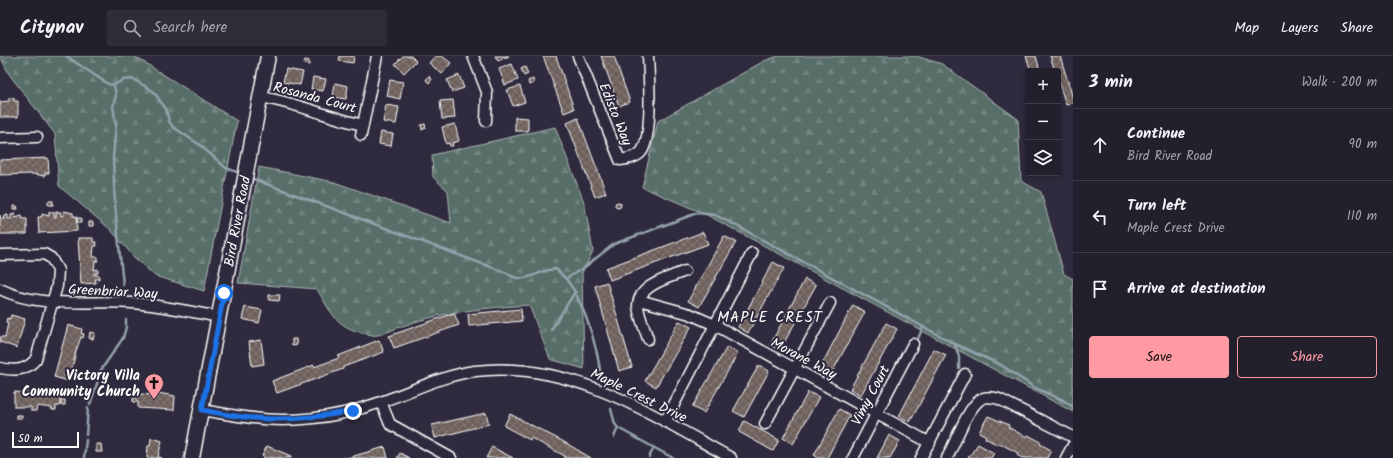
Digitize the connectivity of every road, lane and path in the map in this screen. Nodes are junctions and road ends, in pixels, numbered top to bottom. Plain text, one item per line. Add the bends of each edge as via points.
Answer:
1 (268, 56) edge
2 (377, 56) edge
3 (473, 56) edge
4 (578, 56) edge
5 (648, 56) edge
6 (260, 97) junction
7 (486, 121) dead end
8 (363, 125) junction
9 (361, 135) dead end
10 (37, 137) dead end
11 (0, 138) edge
12 (752, 253) dead end
13 (0, 255) edge
14 (685, 271) dead end
15 (0, 289) edge
16 (639, 300) junction
17 (53, 301) junction
18 (830, 303) dead end
19 (220, 317) junction
20 (715, 325) junction
21 (648, 339) dead end
22 (913, 344) dead end
23 (0, 368) edge
24 (795, 369) junction
25 (965, 374) dead end
26 (381, 402) junction
27 (202, 410) junction
28 (876, 413) junction
29 (665, 422) junction
30 (765, 424) dead end
31 (1073, 437) edge
32 (930, 443) junction
33 (1073, 445) edge
34 (192, 458) edge
35 (451, 458) edge
36 (731, 458) edge
37 (852, 458) edge
38 (921, 458) edge
39 (947, 458) edge
40 (1066, 458) edge

1 - 6 street, Bird River Road
2 - 8 street, Rosanda Court
3 - 7 street via 487,92
4 - 5 street, Edisto Way via 620,160 637,156 642,151 647,137 650,93
6 - 8 street, Rosanda Court
6 - 19 street, Bird River Road
8 - 9 street, Rosanda Court
10 - 11 street
12 - 20 street
13 - 17 street, Greenbriar Way via 44,254 51,258 58,270
14 - 16 street via 648,287
15 - 17 street, Greenbriar Way
16 - 20 street, Morane Way via 690,314
16 - 21 street via 638,309
17 - 19 street, Greenbriar Way via 74,304 144,304
17 - 23 street via 36,359 28,367 21,369
18 - 24 street
19 - 27 street, Bird River Road
20 - 24 street, Morane Way
20 - 29 street
22 - 28 street, Vimy Court
24 - 28 street, Morane Way
24 - 30 street
25 - 32 street
26 - 27 street, Maple Crest Drive via 353,411 280,419 253,418
26 - 29 street, Maple Crest Drive via 457,375 505,369 555,375 597,388
26 - 35 street via 390,424
27 - 34 street, Bird River Road
28 - 32 street, Morane Way
28 - 37 street, Vimy Court
29 - 36 street, Maple Crest Drive
31 - 39 street via 994,397 987,397 980,400 967,419
32 - 38 street
33 - 40 street

